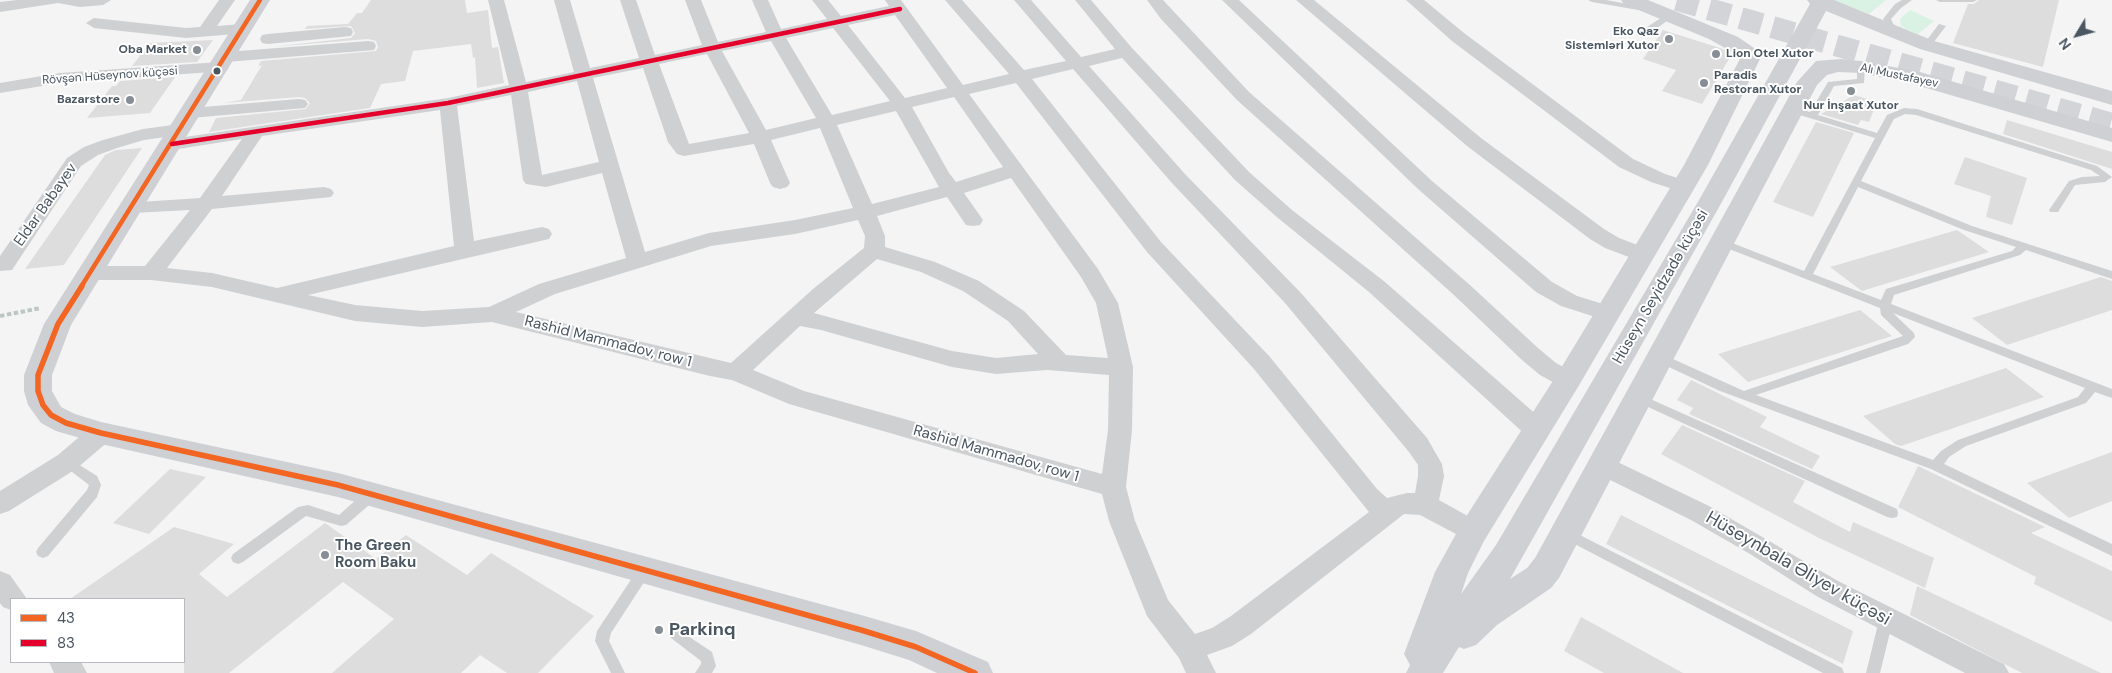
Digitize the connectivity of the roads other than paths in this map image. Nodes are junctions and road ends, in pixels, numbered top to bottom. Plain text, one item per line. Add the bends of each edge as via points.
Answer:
1 (53, 0) edge
2 (64, 0) edge
3 (103, 0) edge
4 (227, 0) edge
5 (260, 0) edge
6 (496, 0) edge
7 (562, 0) edge
8 (628, 0) edge
9 (693, 0) edge
10 (760, 0) edge
11 (820, 0) edge
12 (953, 0) edge
13 (1022, 0) edge
14 (1083, 0) edge
15 (1155, 0) edge
16 (1230, 0) edge
17 (1304, 0) edge
18 (1414, 0) edge
19 (1592, 0) edge
20 (1631, 0) edge
21 (1817, 0) edge
22 (1824, 0) edge
23 (1908, 0) edge
24 (1940, 0) edge
25 (1973, 0) edge
26 (897, 4) edge
27 (0, 7) edge
28 (1664, 14) junction
29 (94, 23) dead end
30 (837, 23) junction
31 (1942, 26) dead end
32 (1647, 31) dead end
33 (205, 32) junction
34 (345, 32) dead end
35 (1899, 34) junction
36 (1716, 35) junction
37 (776, 36) junction
38 (1927, 45) junction
39 (368, 46) dead end
40 (712, 48) junction
41 (231, 49) junction
42 (1126, 52) junction
43 (651, 61) junction
44 (1077, 63) junction
45 (1851, 66) junction
46 (584, 76) junction
47 (1020, 76) junction
48 (1742, 78) junction
49 (0, 88) edge
50 (519, 89) junction
51 (960, 91) junction
52 (2112, 98) edge
53 (448, 103) junction
54 (299, 104) dead end
55 (901, 104) junction
56 (1803, 113) junction
57 (826, 120) junction
58 (181, 129) junction
59 (255, 133) junction
60 (2112, 135) edge
61 (1878, 136) junction
62 (760, 137) junction
63 (611, 165) junction
64 (1015, 170) junction
65 (1689, 175) junction
66 (780, 183) dead end
67 (1857, 183) junction
68 (1754, 184) junction
69 (952, 190) junction
70 (324, 193) dead end
71 (205, 202) junction
72 (132, 207) junction
73 (2054, 210) dead end
74 (867, 212) junction
75 (973, 220) dead end
76 (542, 234) dead end
77 (1723, 243) junction
78 (2023, 247) junction
79 (466, 250) junction
80 (874, 250) junction
81 (1641, 254) junction
82 (637, 260) junction
83 (4, 265) dead end
84 (90, 272) junction
85 (151, 273) junction
86 (1808, 274) junction
87 (2112, 275) edge
88 (274, 296) junction
89 (1886, 304) junction
90 (1608, 312) junction
91 (492, 314) junction
92 (796, 318) junction
93 (1660, 358) junction
94 (1060, 363) junction
95 (1121, 367) junction
96 (736, 372) junction
97 (1568, 380) junction
98 (2092, 387) junction
99 (2112, 394) edge
100 (1744, 396) junction
101 (1638, 398) junction
102 (1537, 430) junction
103 (101, 433) junction
104 (68, 462) junction
105 (1603, 465) junction
106 (1935, 466) junction
107 (1113, 487) junction
108 (371, 495) junction
109 (0, 504) edge
110 (1425, 505) junction
111 (1386, 513) junction
112 (1892, 513) dead end
113 (1473, 532) junction
114 (1566, 533) junction
115 (2112, 550) edge
116 (43, 552) dead end
117 (238, 558) dead end
118 (645, 570) junction
119 (0, 584) edge
120 (12, 598) edge
121 (1886, 620) junction
122 (676, 634) dead end
123 (1195, 661) edge
124 (64, 663) edge
125 (959, 670) edge
126 (72, 673) edge
127 (618, 673) edge
128 (702, 673) edge
129 (1415, 673) edge
130 (1424, 673) edge
131 (1431, 673) edge
132 (1837, 673) edge
133 (1873, 673) edge
134 (1994, 673) edge

1 - 27 street
2 - 3 street
4 - 33 street
5 - 41 street
6 - 50 street
7 - 46 street
8 - 43 street
9 - 40 street
10 - 37 street
11 - 30 street
12 - 47 street
13 - 44 street
14 - 42 street
15 - 97 street via 1243,96 1530,354
16 - 90 street via 1425,185 1544,287 1569,301
17 - 81 street via 1474,142 1597,234
18 - 65 street via 1458,37 1626,162 1658,178
19 - 28 lane
20 - 28 street, Alı Mustafayev
21 - 35 street
22 - 130 street, Hüseyn Seyidzadə küçəsi via 1784,64 1711,200 1502,564 1447,636
23 - 35 lane via 1887,19
24 - 25 lane
26 - 30 street
26 - 51 street
28 - 32 lane
28 - 36 street, Alı Mustafayev
29 - 33 street via 186,33
30 - 37 street
30 - 55 street
31 - 38 lane
33 - 41 street
34 - 41 street
35 - 38 street
36 - 45 street, Alı Mustafayev via 1782,61
36 - 48 street via 1750,54
37 - 40 street
37 - 57 street
38 - 52 street
39 - 41 street
40 - 43 street
40 - 62 street
41 - 49 street, Rövşən Hüseynov küçəsi
41 - 58 street
42 - 44 street
42 - 102 street via 1242,176 1377,287
43 - 46 street
43 - 62 street via 681,149 694,150
44 - 47 street
44 - 110 street via 1178,178 1293,298 1418,445 1430,464
45 - 56 street via 1814,73
45 - 60 street, Alı Mustafayev via 1927,81
46 - 50 street
46 - 63 street
47 - 51 street
47 - 111 street via 1154,247 1262,363 1368,496
48 - 56 street via 1741,88 1748,94
48 - 65 street
50 - 53 street
50 - 63 street via 533,180 546,181
51 - 55 street
51 - 64 street
53 - 59 street
53 - 79 street
54 - 58 street
55 - 57 street
55 - 69 street
56 - 61 lane
56 - 68 street
57 - 62 street
57 - 74 street
58 - 59 street
58 - 72 street
58 - 83 street, Eldar Babayev via 110,144 74,162
59 - 71 street via 220,186
61 - 67 lane
61 - 73 lane via 1890,117 1911,111 2094,168 2107,176 2072,183
62 - 66 street
63 - 82 street
64 - 69 street
64 - 95 street via 1090,274 1107,303
65 - 68 street via 1711,152 1751,162 1758,171
65 - 81 street
67 - 78 lane
67 - 86 lane
68 - 77 street
69 - 74 street
69 - 75 street
70 - 71 street
71 - 72 street
71 - 85 street
72 - 84 street
74 - 80 street via 875,236
74 - 82 street via 709,240
76 - 79 street
77 - 86 lane
77 - 93 street
78 - 87 lane
78 - 89 lane via 1890,292
79 - 88 street
80 - 92 street
80 - 94 street via 971,286 1016,316
81 - 90 street
82 - 91 street via 547,289
84 - 85 street, Rashid Mammadov, row 1
84 - 103 street via 58,324 43,358 38,391 42,405 51,415
85 - 88 street, Rashid Mammadov, row 1 via 212,280
86 - 89 lane
88 - 91 street, Rashid Mammadov, row 1 via 355,313 422,318
89 - 98 lane
89 - 100 lane via 1888,317 1908,333 1904,341
90 - 97 street
91 - 96 street, Rashid Mammadov, row 1
92 - 94 street via 970,362 996,366
92 - 96 street
93 - 100 lane
93 - 101 street
94 - 95 street
95 - 107 street via 1120,430
96 - 107 street, Rashid Mammadov, row 1 via 797,398
97 - 102 street
98 - 99 lane
98 - 106 lane via 2082,400 1962,443 1944,454
100 - 106 lane
101 - 105 street
101 - 112 lane
102 - 113 street
103 - 104 street
103 - 108 street
104 - 109 street
104 - 116 lane via 93,480 95,486
105 - 114 street
105 - 121 street, Hüseynbala Əliyev küçəsi via 1700,513 1828,590
106 - 115 lane
107 - 123 street via 1122,521 1157,607
108 - 117 lane via 341,521 303,511
108 - 118 street
110 - 111 street via 1401,504
110 - 113 street
111 - 123 street
113 - 129 street via 1452,572
114 - 131 street via 1539,578 1474,624
114 - 132 lane
118 - 125 street via 861,630
118 - 127 lane via 604,631 602,641
119 - 120 street
121 - 133 lane
121 - 134 street, Hüseynbala Əliyev küçəsi
122 - 128 lane via 708,657 709,666
124 - 126 street

